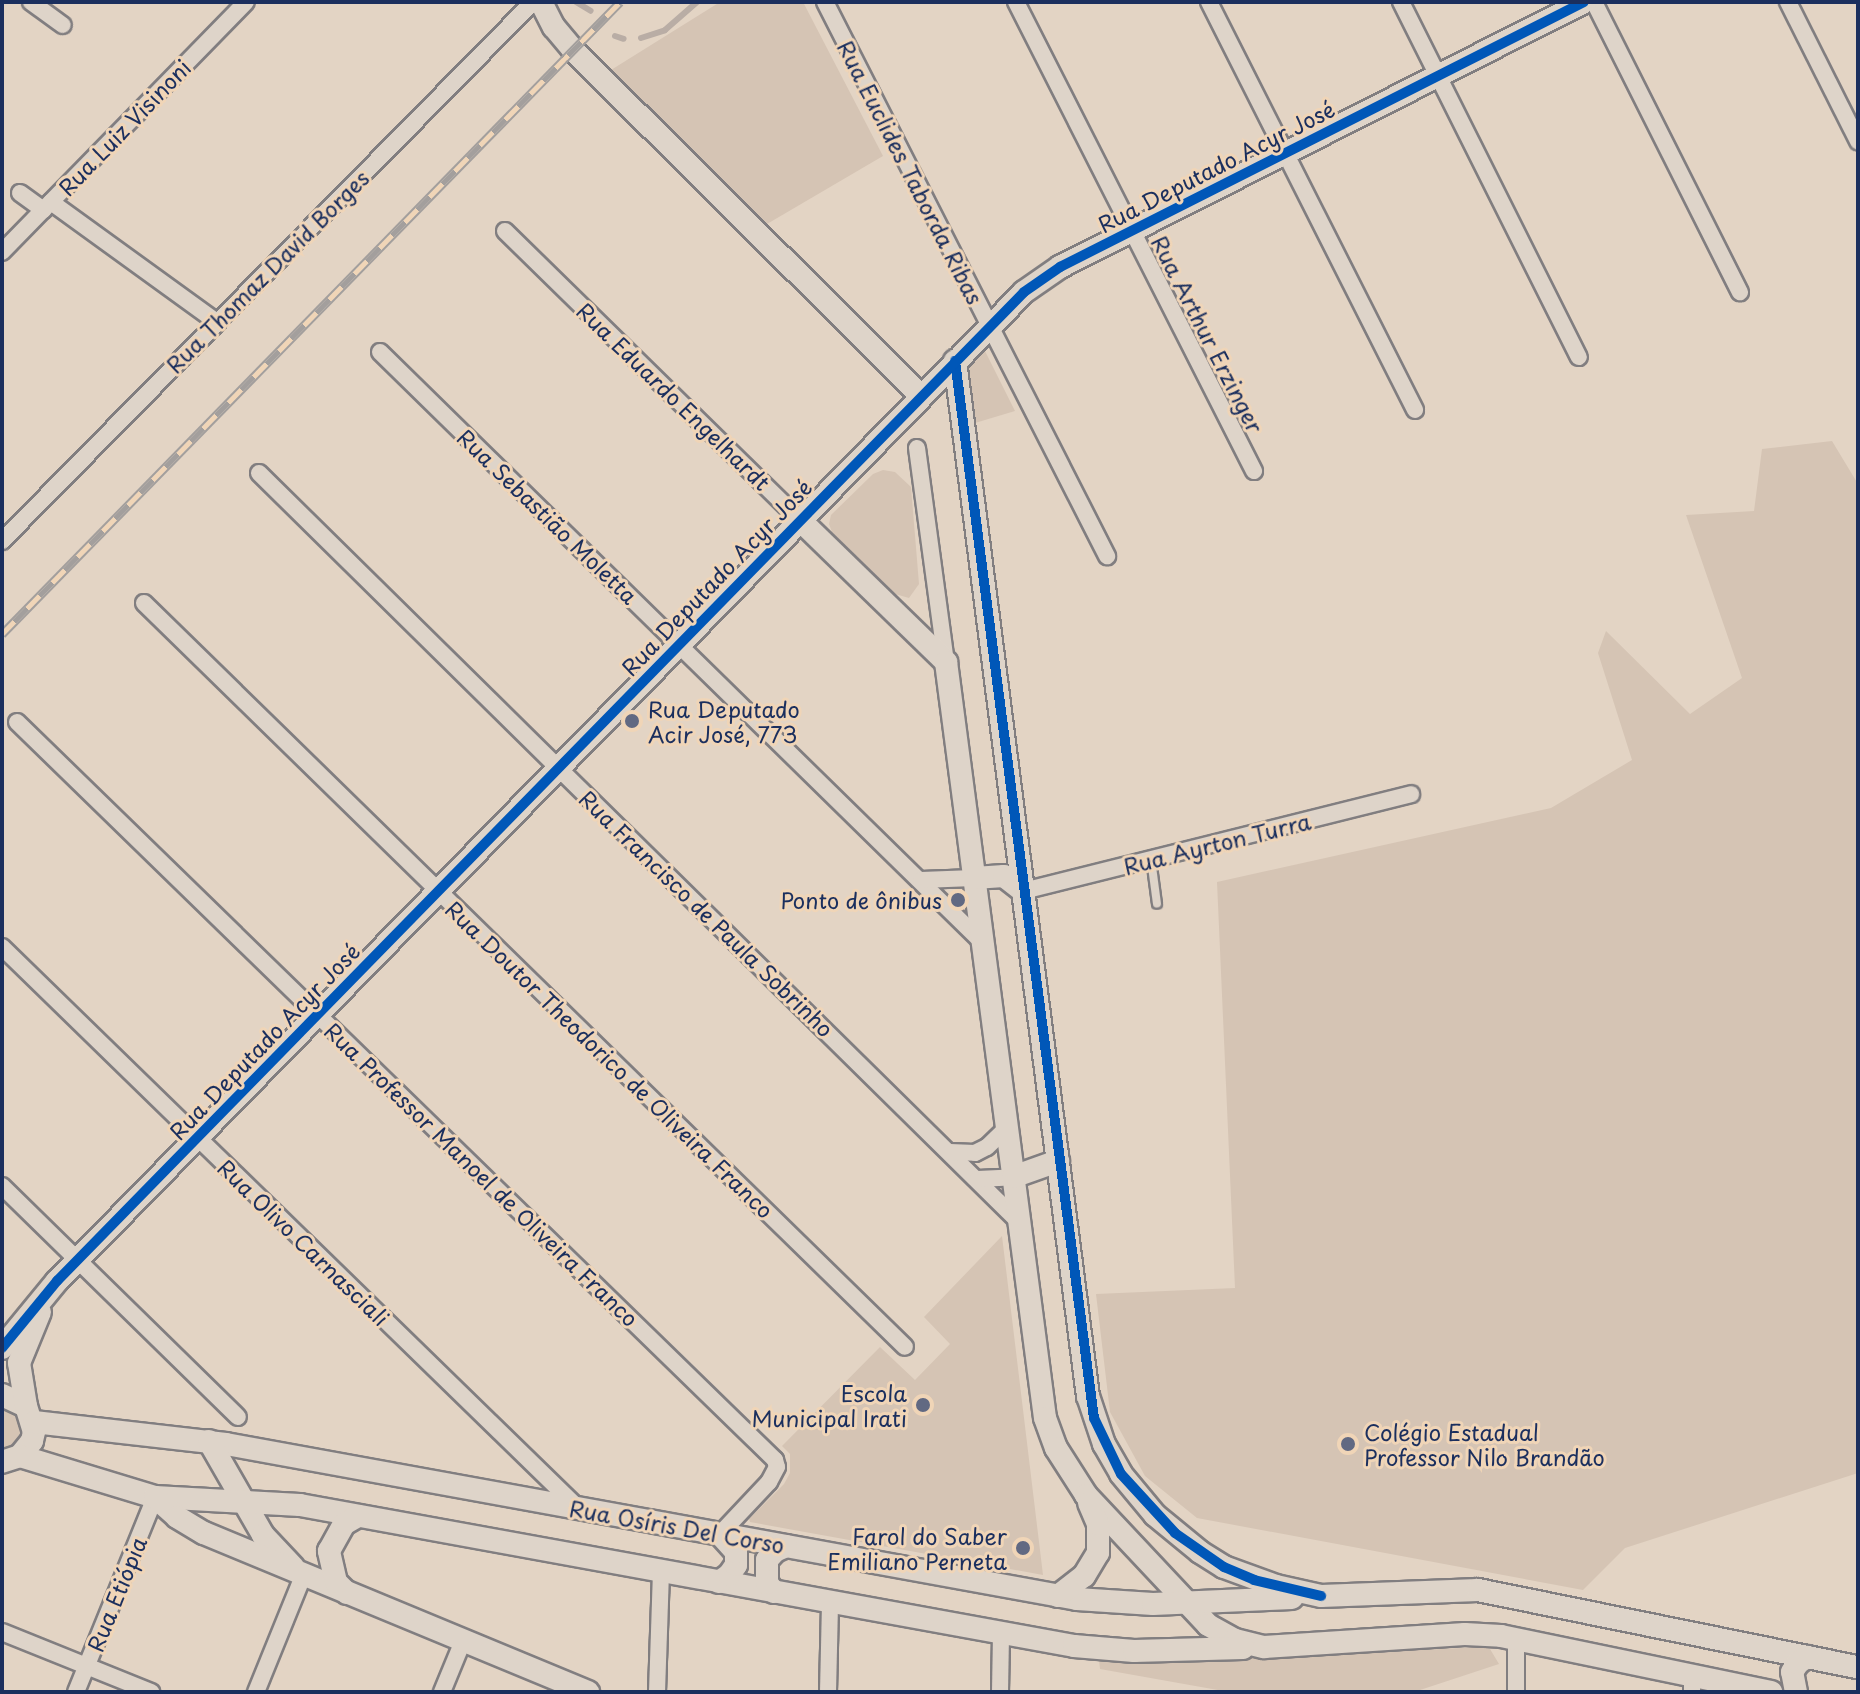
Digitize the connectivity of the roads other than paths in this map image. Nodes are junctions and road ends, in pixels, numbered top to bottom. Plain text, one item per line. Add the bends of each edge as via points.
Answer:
1 (31, 2) edge
2 (246, 2) edge
3 (533, 2) edge
4 (541, 2) edge
5 (825, 2) edge
6 (1016, 2) edge
7 (1209, 2) edge
8 (1401, 2) edge
9 (1584, 2) edge
10 (1594, 2) edge
11 (1788, 2) edge
12 (63, 25) dead end
13 (1438, 76) junction
14 (1858, 141) edge
15 (1285, 153) junction
16 (20, 193) dead end
17 (47, 206) junction
18 (1132, 230) junction
19 (505, 231) dead end
20 (2, 252) edge
21 (1740, 292) dead end
22 (217, 322) junction
23 (990, 326) junction
24 (380, 352) dead end
25 (1579, 357) dead end
26 (955, 361) junction
27 (921, 396) junction
28 (1415, 410) dead end
29 (917, 448) dead end
30 (1254, 471) dead end
31 (259, 473) dead end
32 (800, 520) junction
33 (2, 541) edge
34 (1107, 556) dead end
35 (144, 603) dead end
36 (679, 644) junction
37 (946, 662) junction
38 (17, 722) dead end
39 (558, 767) junction
40 (1411, 794) dead end
41 (1151, 859) junction
42 (974, 878) junction
43 (921, 880) junction
44 (438, 891) junction
45 (1023, 891) junction
46 (1157, 904) dead end
47 (983, 943) junction
48 (2, 947) edge
49 (317, 1014) junction
50 (1007, 1128) junction
51 (197, 1138) junction
52 (950, 1152) junction
53 (1058, 1161) junction
54 (1013, 1177) junction
55 (978, 1179) junction
56 (2, 1186) edge
57 (1019, 1222) junction
58 (78, 1260) junction
59 (57, 1281) junction
60 (905, 1347) dead end
61 (2, 1348) edge
62 (2, 1395) edge
63 (30, 1414) junction
64 (238, 1417) dead end
65 (209, 1441) junction
66 (8, 1462) edge
67 (538, 1470) junction
68 (1086, 1495) junction
69 (155, 1497) junction
70 (530, 1499) junction
71 (245, 1502) junction
72 (577, 1508) junction
73 (358, 1516) junction
74 (720, 1534) junction
75 (786, 1546) junction
76 (661, 1571) junction
77 (303, 1576) junction
78 (719, 1582) junction
79 (774, 1592) junction
80 (347, 1593) junction
81 (1058, 1596) junction
82 (1321, 1596) junction
83 (830, 1602) junction
84 (1187, 1603) junction
85 (2, 1632) edge
86 (1001, 1633) junction
87 (1516, 1638) junction
88 (463, 1641) junction
89 (1264, 1647) junction
90 (1758, 1647) junction
91 (1807, 1657) junction
92 (87, 1666) junction
93 (1858, 1667) edge
94 (1692, 1684) edge
95 (1760, 1690) edge
96 (76, 1692) edge
97 (151, 1692) edge
98 (256, 1692) edge
99 (442, 1692) edge
100 (588, 1692) edge
101 (657, 1692) edge
102 (828, 1692) edge
103 (1000, 1692) edge
104 (1516, 1692) edge
105 (1796, 1692) edge

1 - 12 street
2 - 17 street, Rua Luiz Visinoni
3 - 22 street, Rua Thomaz David Borges
4 - 27 street via 567,44
5 - 23 street, Rua Euclides Taborda Ribas
6 - 18 street, Rua Arthur Erzinger
7 - 15 street
8 - 13 street
9 - 13 street, Rua Deputado Acyr José
10 - 21 street
11 - 14 street
13 - 15 street, Rua Deputado Acyr José
13 - 25 street
15 - 18 street, Rua Deputado Acyr José
15 - 28 street
16 - 17 street
17 - 20 street, Rua Luiz Visinoni
17 - 22 street
18 - 23 street, Rua Deputado Acyr José via 1040,279
18 - 30 street, Rua Arthur Erzinger
19 - 32 street, Rua Eduardo Engelhardt
22 - 33 street, Rua Thomaz David Borges
23 - 26 street, Rua Deputado Acyr José
23 - 34 street, Rua Euclides Taborda Ribas
24 - 36 street, Rua Sebastião Moletta
26 - 27 street, Rua Deputado Acyr José
26 - 45 street
27 - 32 street, Rua Deputado Acyr José
29 - 37 street
31 - 39 street, Rua Francisco de Paula Sobrinho
32 - 36 street, Rua Deputado Acyr José
32 - 37 street, Rua Eduardo Engelhardt
35 - 44 street, Rua Doutor Theodorico de Oliveira Franco
36 - 39 street, Rua Deputado Acyr José
36 - 43 street, Rua Sebastião Moletta
37 - 42 street
38 - 49 street, Rua Professor Manoel de Oliveira Franco
39 - 44 street, Rua Deputado Acyr José
39 - 52 street, Rua Francisco de Paula Sobrinho
40 - 41 street, Rua Ayrton Turra
41 - 45 street, Rua Ayrton Turra
41 - 46 lane
42 - 43 street
42 - 45 street via 1004,876
42 - 47 street
43 - 47 street, Rua Sebastião Moletta
44 - 49 street, Rua Deputado Acyr José
44 - 60 street, Rua Doutor Theodorico de Oliveira Franco
45 - 53 street
47 - 50 street
48 - 51 street, Rua Olivo Carnasciali
49 - 51 street, Rua Deputado Acyr José
49 - 74 street, Rua Professor Manoel de Oliveira Franco via 775,1460 769,1482
50 - 52 street via 975,1153
50 - 54 street
51 - 58 street, Rua Deputado Acyr José
51 - 67 street, Rua Olivo Carnasciali
52 - 55 street, Rua Francisco de Paula Sobrinho
53 - 54 street
53 - 82 street via 1088,1396 1121,1474 1175,1533 1224,1567
54 - 55 street
54 - 57 street
55 - 57 street, Rua Francisco de Paula Sobrinho
56 - 58 street
57 - 68 street via 1045,1418 1060,1457
58 - 59 street, Rua Deputado Acyr José
58 - 64 street
59 - 61 street, Rua Deputado Acyr José
59 - 63 street, Rua Deputado Acyr José via 22,1350 19,1379
62 - 63 street, Rua Osíris Del Corso
63 - 65 street, Rua Osíris Del Corso
63 - 66 street via 32,1441
65 - 70 street, Rua Osíris Del Corso
65 - 71 street
66 - 69 street, Rua Osíris Del Corso
67 - 70 street
67 - 72 street, Rua Olivo Carnasciali
68 - 81 street via 1098,1524 1098,1553 1084,1576
68 - 84 street
69 - 71 street, Rua Osíris Del Corso
69 - 77 street via 204,1533
69 - 92 street, Rua Etiópia
70 - 72 street, Rua Osíris Del Corso
71 - 73 street, Rua Osíris Del Corso
71 - 77 street via 263,1535
72 - 74 street, Rua Osíris Del Corso
73 - 76 street, Rua Osíris Del Corso
73 - 80 street via 344,1524 329,1551 336,1582
74 - 75 street, Rua Osíris Del Corso
74 - 78 street via 736,1552 736,1565
75 - 79 street via 767,1560 767,1583
75 - 81 street, Rua Osíris Del Corso
76 - 78 street, Rua Osíris Del Corso
76 - 101 street
77 - 80 street
77 - 98 street
78 - 79 street, Rua Osíris Del Corso
79 - 83 street, Rua Osíris Del Corso
80 - 88 street
81 - 84 street, Rua Osíris Del Corso via 1123,1604
82 - 84 street, Rua Osíris Del Corso
82 - 90 street via 1478,1590
83 - 86 street, Rua Osíris Del Corso
83 - 102 street
84 - 89 street via 1222,1634
85 - 92 street
86 - 89 street, Rua Osíris Del Corso via 1103,1650
86 - 103 street
87 - 89 street, Rua Osíris Del Corso via 1465,1634
87 - 94 street, Rua Osíris Del Corso
87 - 104 street
88 - 99 street
88 - 100 street
90 - 91 street
90 - 95 street via 1768,1665
91 - 93 street
91 - 105 street via 1792,1672
92 - 96 street, Rua Etiópia
92 - 97 street
94 - 95 street, Rua Osíris Del Corso

